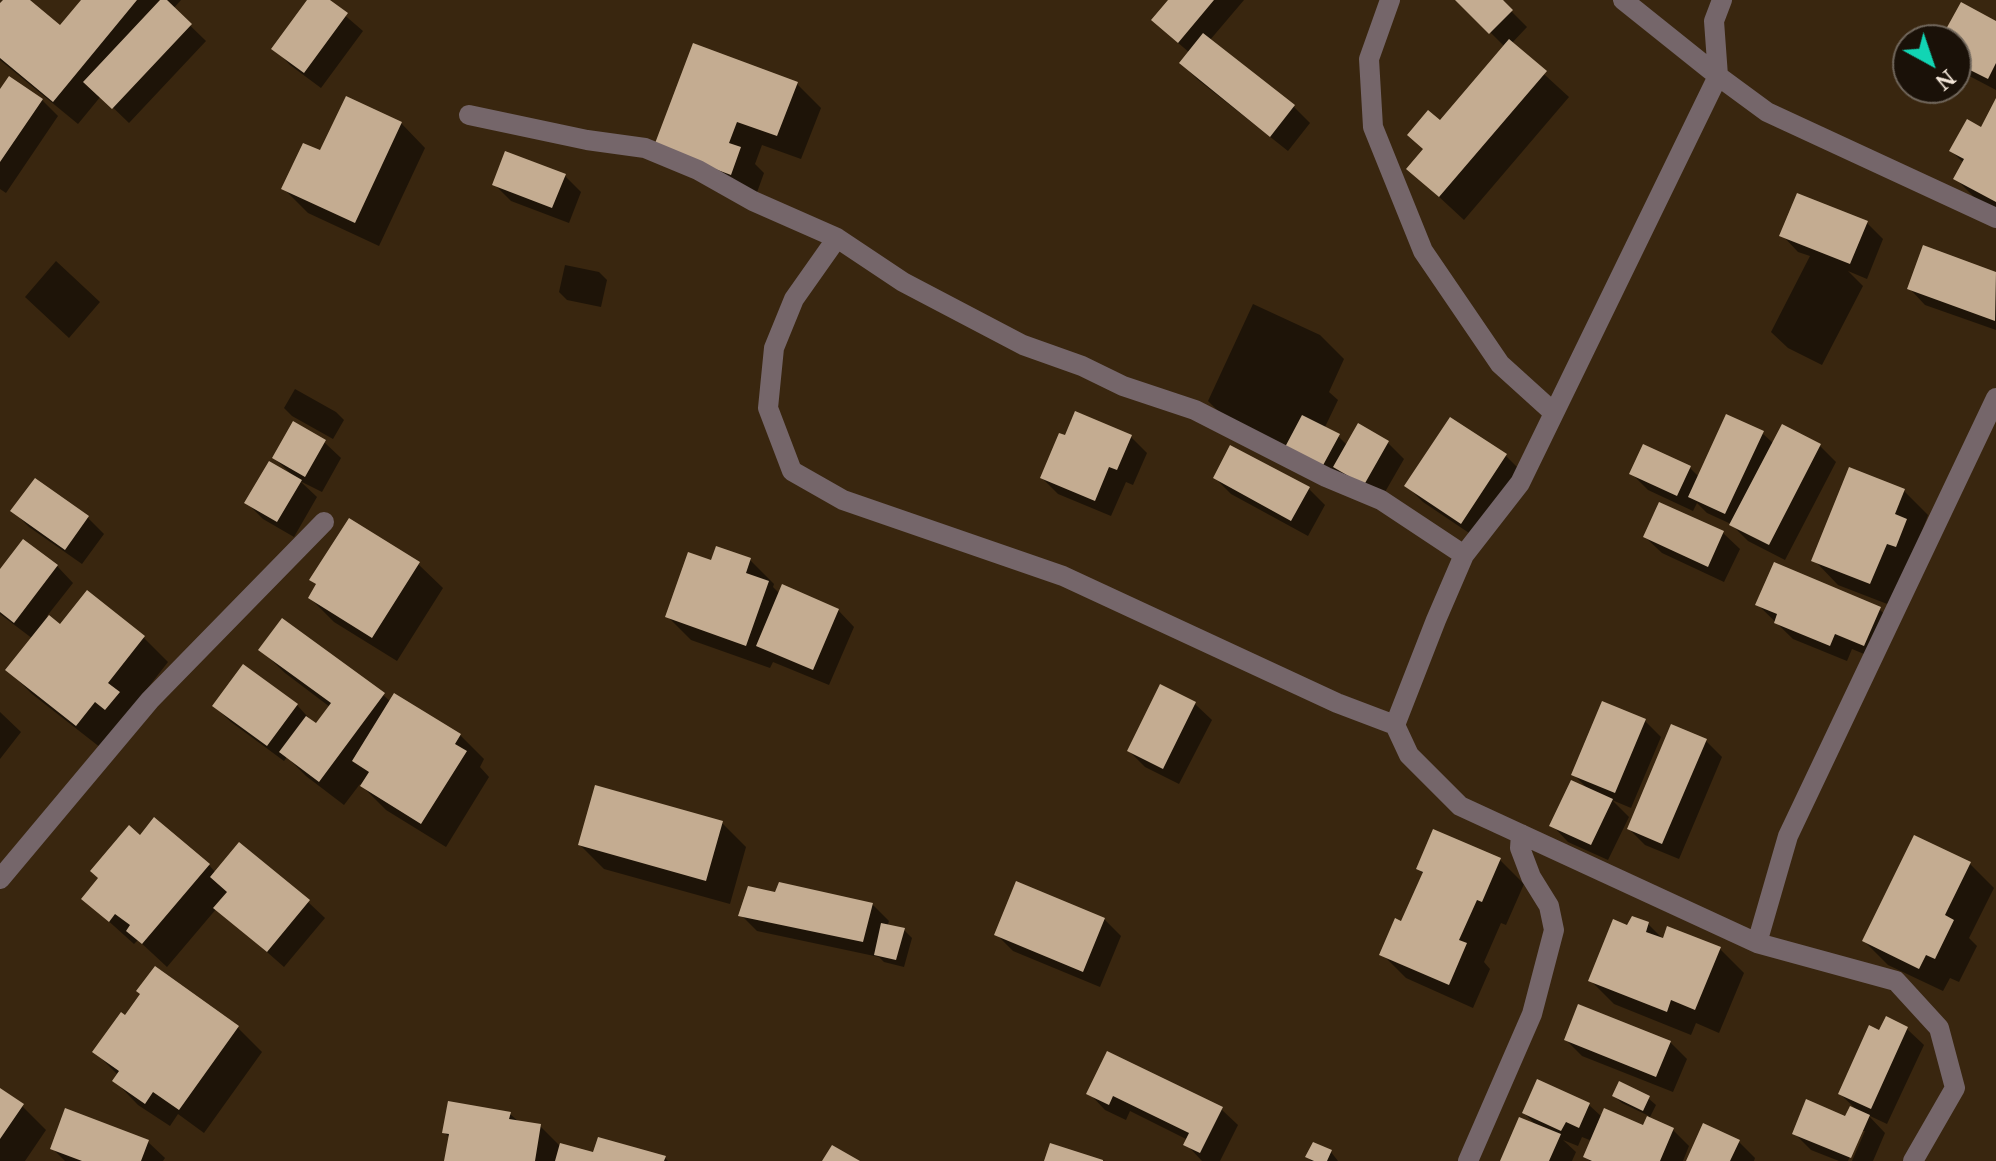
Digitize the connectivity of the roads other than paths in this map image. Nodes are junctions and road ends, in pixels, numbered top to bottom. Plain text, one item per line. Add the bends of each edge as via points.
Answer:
1 (1390, 0) edge
2 (1623, 0) edge
3 (1722, 0) edge
4 (1718, 76) junction
5 (469, 115) dead end
6 (1996, 218) edge
7 (837, 238) junction
8 (1996, 398) edge
9 (1553, 412) junction
10 (324, 522) dead end
11 (1464, 555) junction
12 (1395, 725) junction
13 (1521, 834) junction
14 (0, 879) edge
15 (1757, 943) junction
16 (1468, 1161) edge
17 (1913, 1161) edge

1 - 9 street via 1369,59 1373,127 1423,251 1500,364
2 - 4 street
3 - 4 street via 1714,21
4 - 6 street via 1767,112
4 - 9 street
5 - 7 street via 645,148
7 - 11 street via 903,282 1023,345 1195,410 1381,500
7 - 12 street via 794,299 774,348 768,408 792,471 843,500 1063,576
8 - 15 street via 1788,836
9 - 11 street via 1520,483
10 - 14 street via 150,700
11 - 12 street
12 - 13 street via 1409,755 1460,806
13 - 15 street
13 - 16 street via 1520,848 1549,906 1554,930 1532,1014
15 - 17 street via 1896,981 1939,1028 1955,1088

